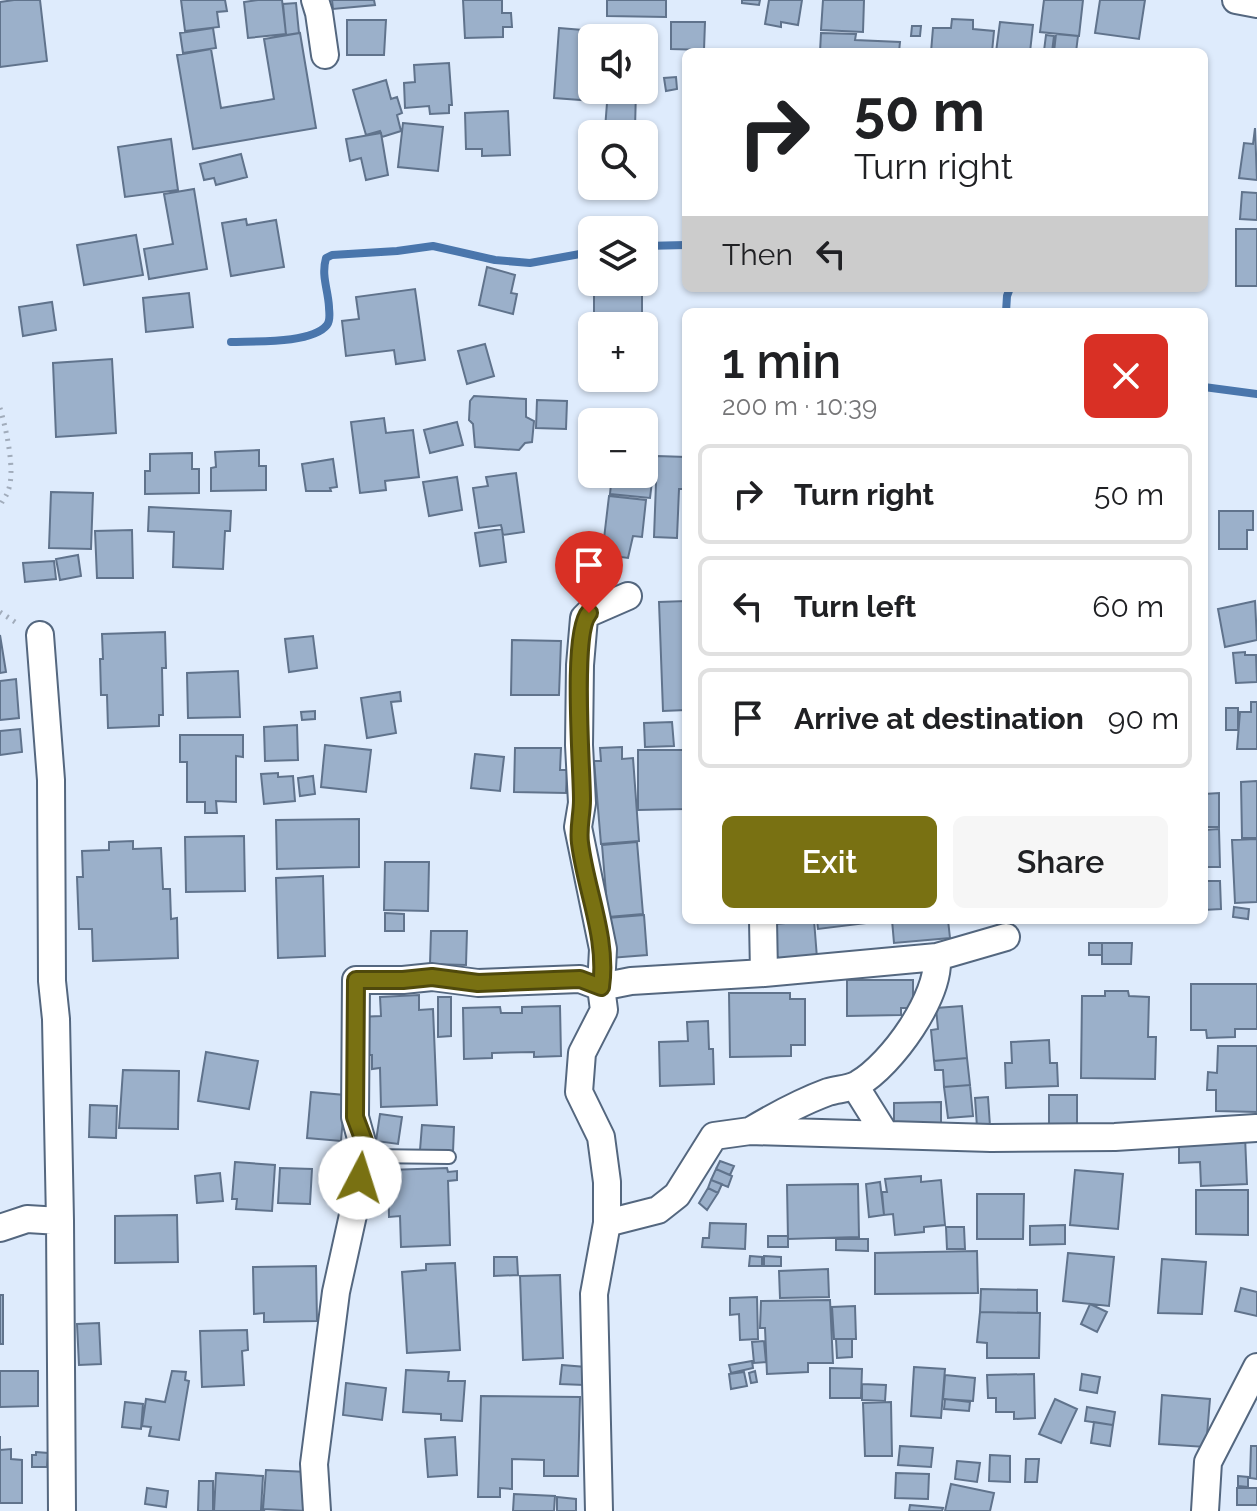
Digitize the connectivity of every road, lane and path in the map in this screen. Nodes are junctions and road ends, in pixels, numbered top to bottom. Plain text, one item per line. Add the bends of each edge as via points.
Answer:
1 (315, 0) edge
2 (1236, 0) edge
3 (1257, 4) edge
4 (325, 55) dead end
5 (0, 408) edge
6 (0, 508) edge
7 (628, 596) dead end
8 (0, 612) edge
9 (12, 621) dead end
10 (40, 635) dead end
11 (763, 924) edge
12 (1006, 937) dead end
13 (937, 957) junction
14 (764, 973) junction
15 (601, 987) junction
16 (855, 1086) junction
17 (1256, 1128) edge
18 (750, 1131) junction
19 (885, 1134) junction
20 (366, 1156) junction
21 (449, 1157) dead end
22 (60, 1221) junction
23 (607, 1223) junction
24 (0, 1228) edge
25 (1257, 1367) edge
26 (62, 1511) edge
27 (317, 1511) edge
28 (599, 1511) edge
29 (1205, 1511) edge

1 - 4 street
2 - 3 street
5 - 6 path via 10,454 9,491
7 - 15 street via 584,618 580,665 578,827 603,949
8 - 9 path
10 - 22 street via 51,780
11 - 14 street
12 - 13 street
13 - 14 street
13 - 16 street via 938,968 920,1014 881,1067
14 - 15 street
15 - 20 street via 580,979 356,980 355,1117
15 - 23 street via 604,1010 582,1053 579,1092 601,1137
16 - 18 street via 805,1101
16 - 19 street
17 - 19 street via 1115,1137
18 - 19 street
18 - 23 street via 714,1136 677,1195 658,1210
20 - 21 lane
20 - 27 street via 336,1292 314,1464
22 - 24 street via 27,1219
22 - 26 street
23 - 28 street via 594,1294
25 - 29 street via 1208,1462

